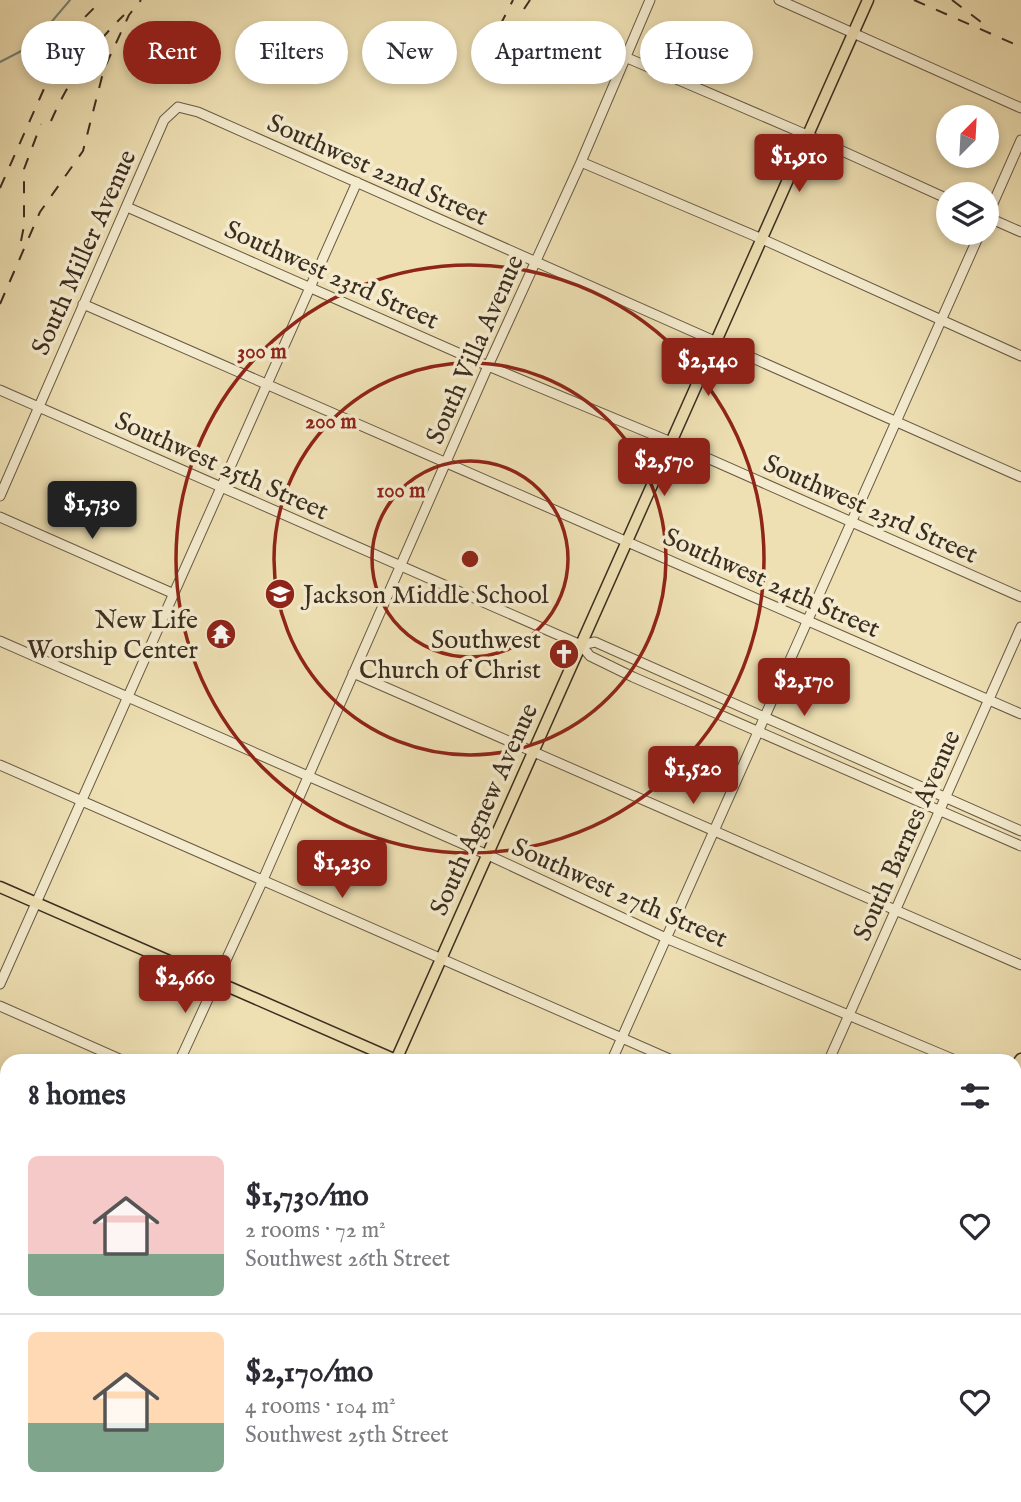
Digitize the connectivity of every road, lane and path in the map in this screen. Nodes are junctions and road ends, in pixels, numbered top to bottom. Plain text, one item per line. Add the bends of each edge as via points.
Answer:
1 (650, 0) edge
2 (779, 0) edge
3 (868, 0) edge
4 (853, 32) junction
5 (626, 55) edge
6 (626, 57) edge
7 (614, 84) edge
8 (177, 107) joint
9 (1021, 108) edge
10 (807, 135) junction
11 (1021, 140) edge
12 (581, 162) junction
13 (357, 182) junction
14 (999, 190) edge
15 (936, 194) edge
16 (127, 207) junction
17 (999, 222) edge
18 (1021, 232) edge
19 (762, 239) junction
20 (975, 245) edge
21 (536, 263) junction
22 (310, 286) junction
23 (83, 304) junction
24 (942, 322) junction
25 (716, 341) junction
26 (1021, 356) edge
27 (488, 366) junction
28 (267, 384) junction
29 (0, 390) edge
30 (38, 407) junction
31 (896, 422) junction
32 (671, 442) junction
33 (445, 463) junction
34 (1021, 477) edge
35 (220, 487) junction
36 (0, 496) edge
37 (0, 517) edge
38 (852, 523) junction
39 (628, 541) junction
40 (402, 566) junction
41 (172, 593) junction
42 (1021, 597) edge
43 (808, 621) junction
44 (1021, 627) edge
45 (0, 641) edge
46 (581, 645) junction
47 (353, 673) junction
48 (127, 696) junction
49 (989, 700) junction
50 (1021, 714) edge
51 (766, 718) junction
52 (760, 732) junction
53 (534, 751) junction
54 (0, 765) edge
55 (307, 777) junction
56 (946, 797) junction
57 (80, 800) junction
58 (940, 810) junction
59 (715, 831) junction
60 (1021, 831) edge
61 (1021, 846) edge
62 (488, 855) junction
63 (262, 882) junction
64 (0, 887) edge
65 (35, 902) junction
66 (896, 912) junction
67 (667, 939) junction
68 (442, 959) junction
69 (1021, 965) edge
70 (216, 982) junction
71 (0, 984) edge
72 (0, 1006) edge
73 (849, 1015) junction
74 (622, 1038) junction
75 (108, 1054) edge
76 (183, 1054) edge
77 (382, 1054) edge
78 (399, 1054) edge
79 (615, 1054) edge
80 (658, 1054) edge
81 (832, 1054) edge
82 (942, 1054) edge

1 - 5 street, South Villa Avenue
2 - 4 street
3 - 4 main road, South Agnew Avenue
4 - 9 street
4 - 10 main road, South Agnew Avenue
6 - 10 street
7 - 12 street, South Villa Avenue
8 - 13 street, Southwest 22nd Street
8 - 16 street, South Miller Avenue via 164,120
10 - 15 street
10 - 19 main road, South Agnew Avenue
11 - 14 street
12 - 19 street
12 - 21 street, South Villa Avenue
13 - 21 street, Southwest 22nd Street
13 - 22 street
16 - 22 street, Southwest 23rd Street
16 - 23 street, South Miller Avenue
17 - 18 street
19 - 24 street
19 - 25 main road, South Agnew Avenue
20 - 24 street
21 - 25 street, Southwest 22nd Street
21 - 27 street, South Villa Avenue
22 - 27 street, Southwest 23rd Street
22 - 28 street
23 - 28 street, Southwest 24th Street
23 - 30 street, South Miller Avenue
24 - 26 street
24 - 31 street
25 - 31 street, Southwest 22nd Street
25 - 32 main road, South Agnew Avenue
27 - 32 street, Southwest 23rd Street
27 - 33 street, South Villa Avenue
28 - 33 street, Southwest 24th Street
28 - 35 street
29 - 30 street, Southwest 25th Street
30 - 35 street, Southwest 25th Street
30 - 36 street, South Miller Avenue
31 - 34 street, Southwest 22nd Street
31 - 38 street
32 - 38 street, Southwest 23rd Street
32 - 39 main road, South Agnew Avenue
33 - 39 street, Southwest 24th Street
33 - 40 street, South Villa Avenue
35 - 40 street, Southwest 25th Street
35 - 41 street
37 - 41 street
38 - 42 street, Southwest 23rd Street
38 - 43 street
39 - 43 street, Southwest 24th Street
39 - 46 main road, South Agnew Avenue
40 - 46 street, Southwest 25th Street
40 - 47 street, South Villa Avenue
41 - 48 street
43 - 49 street, Southwest 24th Street
43 - 51 street
44 - 49 street, South Barnes Avenue
45 - 48 street, Southwest 27th Street
46 - 51 street, Southwest 25th Street via 595,642
46 - 52 street, Southwest 25th Street via 590,656
46 - 53 main road, South Agnew Avenue
47 - 53 street
47 - 55 street, South Villa Avenue
48 - 55 street, Southwest 27th Street
48 - 57 street
49 - 50 street, Southwest 24th Street
49 - 56 street, South Barnes Avenue
51 - 52 street
51 - 56 street, Southwest 25th Street
52 - 58 street, Southwest 25th Street
52 - 59 street
53 - 59 street
53 - 62 main road, South Agnew Avenue
54 - 57 street
55 - 62 street, Southwest 27th Street
55 - 63 street, South Villa Avenue
56 - 58 street, South Barnes Avenue
56 - 60 street, Southwest 25th Street
57 - 63 street
57 - 65 street
58 - 61 street, Southwest 25th Street
58 - 66 street, South Barnes Avenue
59 - 66 street
59 - 67 street
62 - 67 street, Southwest 27th Street
62 - 68 main road, South Agnew Avenue
63 - 68 street
63 - 70 street, South Villa Avenue
64 - 65 main road
65 - 70 main road
65 - 71 street
66 - 69 street
66 - 73 street, South Barnes Avenue
67 - 73 street, Southwest 27th Street
67 - 74 street
68 - 74 street
68 - 78 main road, South Agnew Avenue
70 - 76 street, South Villa Avenue
70 - 77 main road
72 - 75 street
73 - 81 street, South Barnes Avenue
73 - 82 street, Southwest 27th Street
74 - 79 street
74 - 80 street

